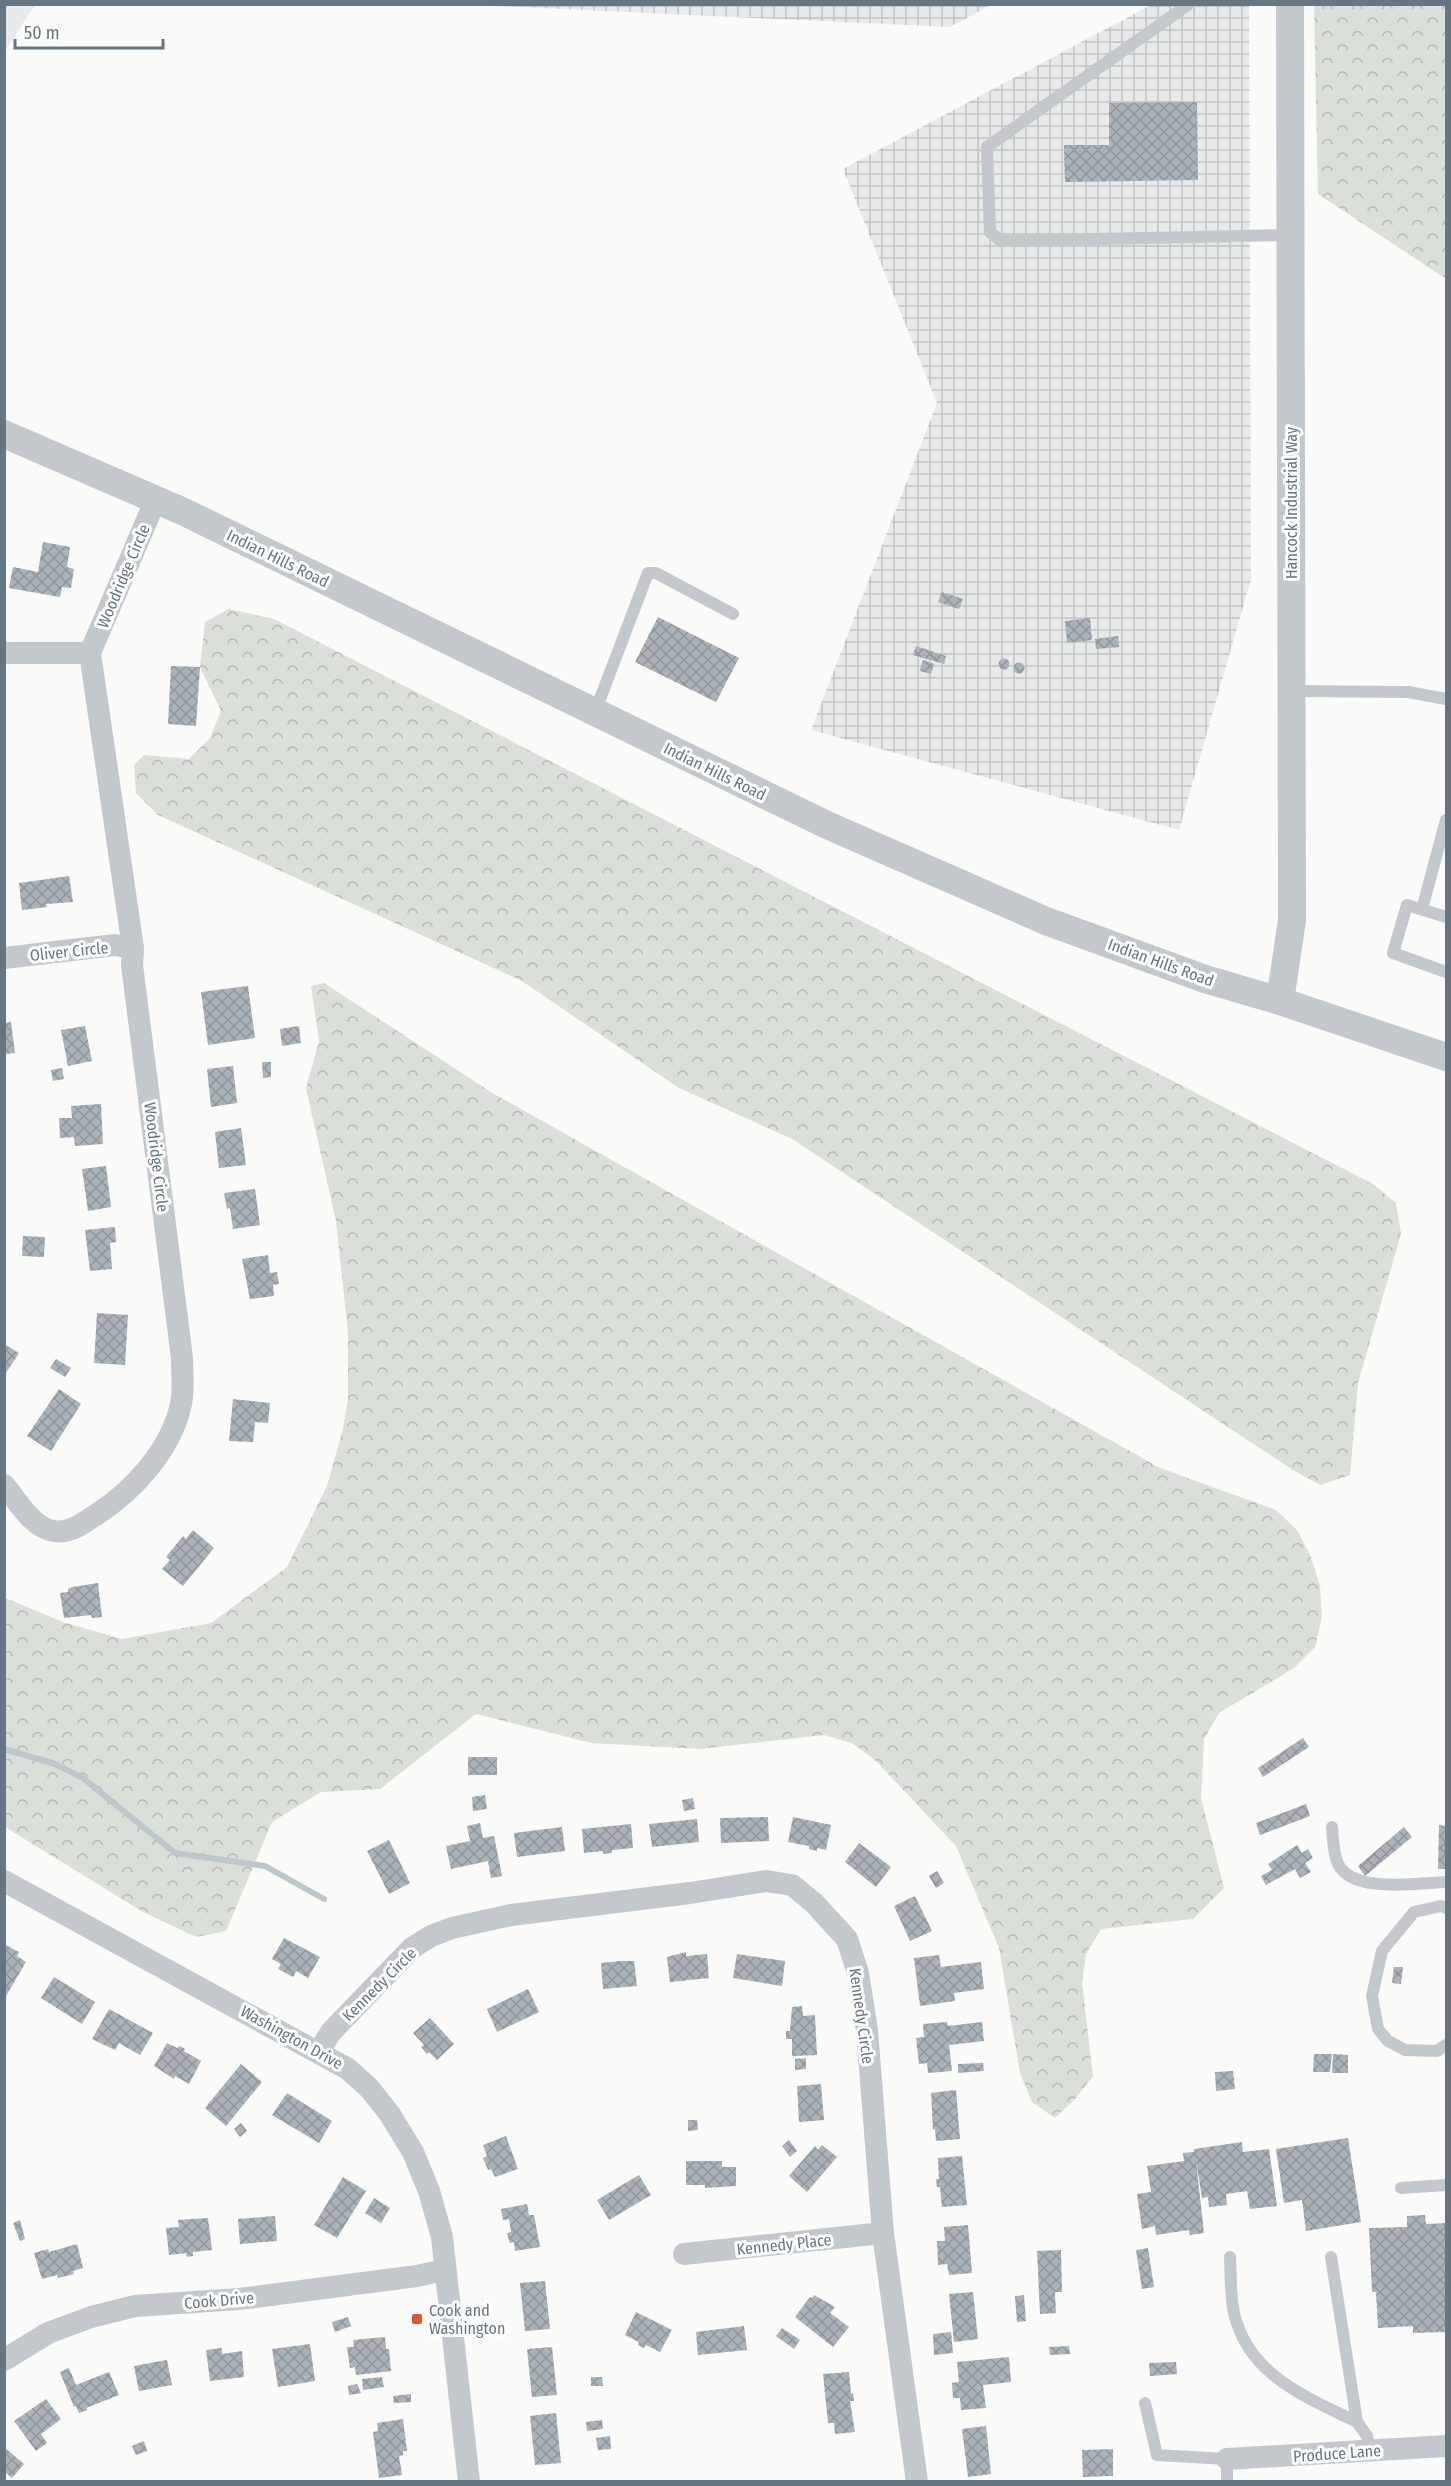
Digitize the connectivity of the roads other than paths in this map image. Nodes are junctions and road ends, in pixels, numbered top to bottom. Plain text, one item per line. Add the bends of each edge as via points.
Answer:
1 (1189, 4) edge
2 (1290, 4) edge
3 (1290, 235) junction
4 (4, 434) edge
5 (156, 499) junction
6 (733, 614) dead end
7 (90, 653) junction
8 (4, 654) edge
9 (1291, 691) junction
10 (1446, 699) edge
11 (595, 712) junction
12 (1446, 820) edge
13 (1422, 909) junction
14 (1446, 917) edge
15 (133, 948) junction
16 (4, 958) edge
17 (1446, 972) edge
18 (1280, 1001) junction
19 (1446, 1057) edge
20 (4, 1485) edge
21 (1332, 1827) dead end
22 (4, 1881) edge
23 (1446, 1882) edge
24 (1446, 1908) edge
25 (1446, 2045) edge
26 (319, 2051) junction
27 (1446, 2185) edge
28 (1401, 2188) dead end
29 (883, 2234) junction
30 (684, 2254) dead end
31 (1230, 2257) dead end
32 (1331, 2257) dead end
33 (444, 2270) junction
34 (4, 2360) edge
35 (1145, 2403) dead end
36 (1357, 2422) junction
37 (1446, 2446) edge
38 (1370, 2451) junction
39 (1227, 2470) edge
40 (469, 2481) edge
41 (917, 2481) edge

1 - 3 lane via 987,147 990,232 1001,241
2 - 3 street, Hancock Industrial Way
3 - 9 street, Hancock Industrial Way
4 - 5 street, Indian Hills Road
5 - 7 street, Woodridge Circle
5 - 11 street, Indian Hills Road
6 - 11 lane via 656,573 648,573
7 - 8 street
7 - 15 street, Woodridge Circle
9 - 10 lane via 1408,692
9 - 18 street, Hancock Industrial Way via 1292,920
11 - 18 street, Indian Hills Road via 827,825 1046,921 1205,979
12 - 13 lane
13 - 14 lane
13 - 17 lane via 1407,905 1393,953
15 - 16 street, Oliver Circle via 116,945
15 - 20 street, Woodridge Circle via 182,1358 181,1403 168,1440 144,1474 111,1505 69,1531 53,1532 36,1524
18 - 19 street, Indian Hills Road
21 - 23 lane via 1337,1862 1352,1878 1379,1884
22 - 26 street, Washington Drive
24 - 25 lane via 1414,1912 1382,1951 1372,1996 1377,2029 1388,2041 1406,2050 1437,2051
26 - 29 street, Kennedy Circle via 331,2032 412,1948 431,1935 511,1915 766,1881 792,1885 847,1939 858,1973 867,2030
26 - 33 street, Washington Drive via 369,2088 413,2152 442,2237
27 - 28 lane
29 - 30 street, Kennedy Place
29 - 41 street, Kennedy Circle
31 - 36 lane via 1234,2313 1262,2367 1302,2395
32 - 36 lane
33 - 34 street, Cook Drive via 239,2299 135,2306 48,2333
33 - 40 street, Washington Drive
35 - 39 lane via 1157,2455
36 - 38 lane via 1367,2436
37 - 38 street, Produce Lane
38 - 39 street, Produce Lane

